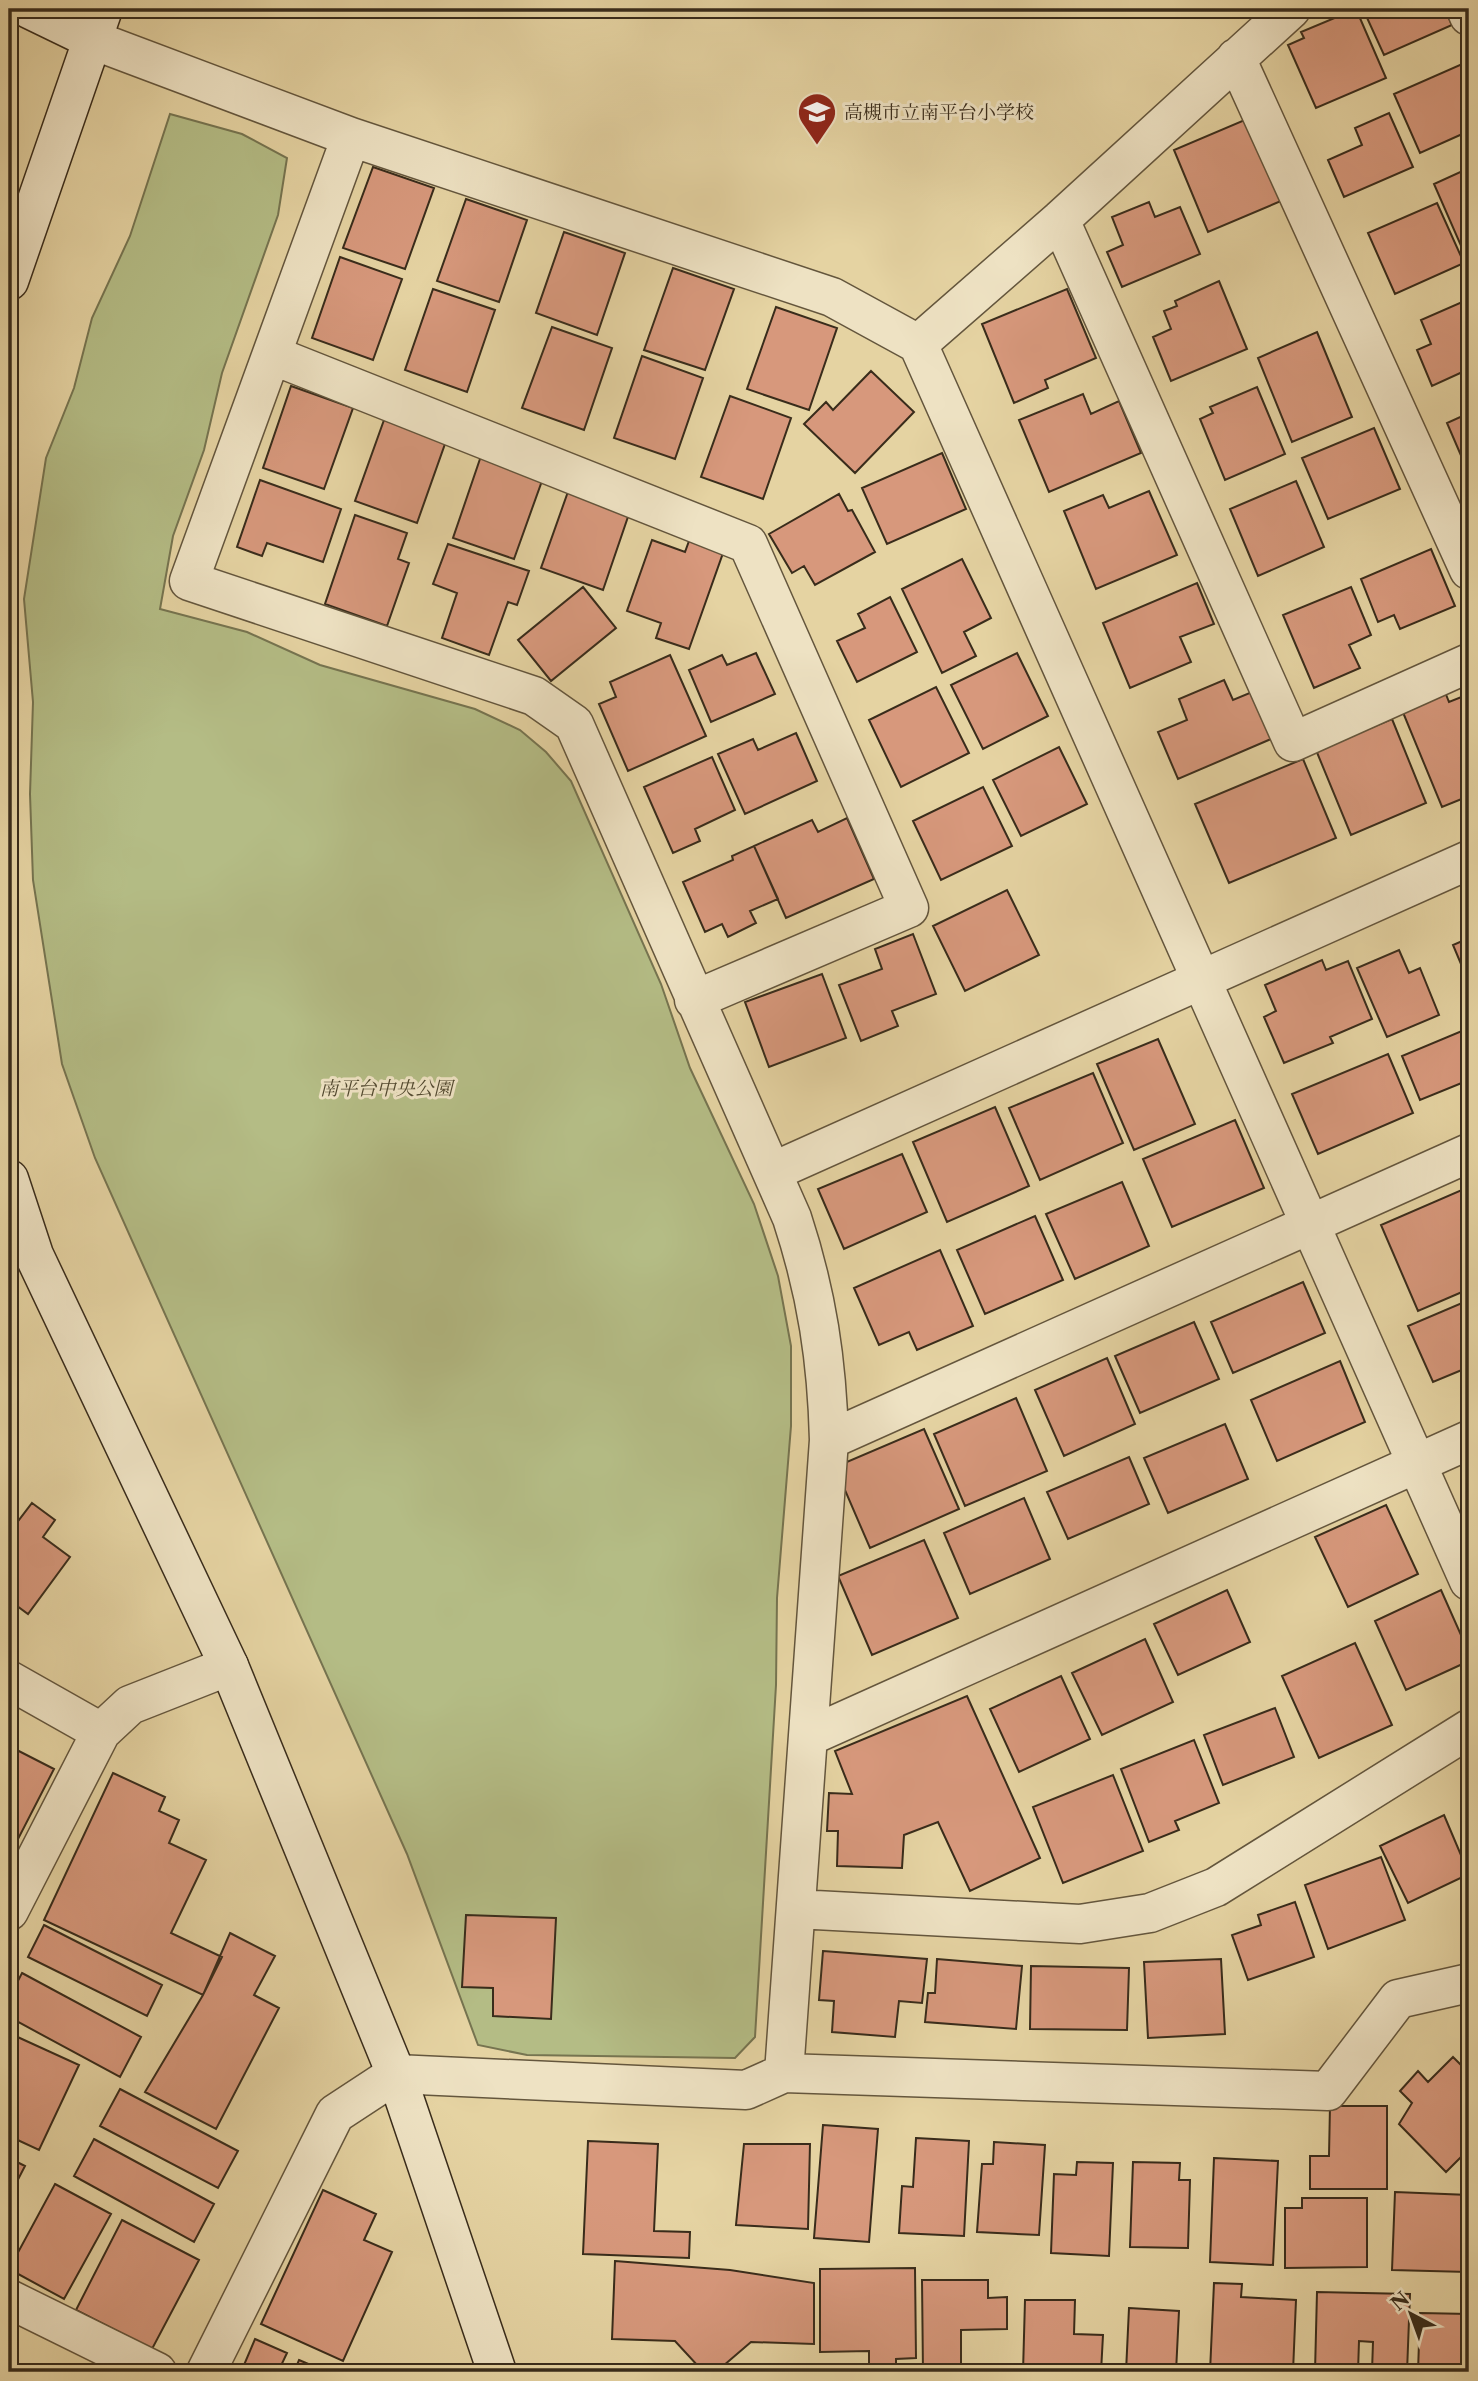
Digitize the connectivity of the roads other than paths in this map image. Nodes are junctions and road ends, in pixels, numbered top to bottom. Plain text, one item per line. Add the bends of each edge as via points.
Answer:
1 (29, 9) edge
2 (1291, 9) edge
3 (1466, 9) edge
4 (1469, 16) edge
5 (98, 25) edge
6 (1236, 58) junction
7 (351, 137) junction
8 (1060, 220) junction
9 (9, 281) edge
10 (918, 344) junction
11 (271, 355) junction
12 (1469, 570) edge
13 (1469, 663) edge
14 (1469, 860) edge
15 (1202, 980) junction
16 (694, 1000) junction
17 (1469, 1153) edge
18 (772, 1172) junction
19 (9, 1179) edge
20 (1310, 1224) junction
21 (22, 1260) edge
22 (829, 1440) junction
23 (1469, 1440) edge
24 (1417, 1463) junction
25 (1469, 1581) edge
26 (229, 1666) junction
27 (9, 1680) edge
28 (1469, 1730) edge
29 (101, 1732) junction
30 (810, 1736) junction
31 (796, 1909) junction
32 (9, 1911) edge
33 (1469, 1983) edge
34 (784, 2073) junction
35 (396, 2074) junction
36 (9, 2299) edge
37 (157, 2372) edge
38 (206, 2372) edge
39 (497, 2372) edge

1 - 5 street
2 - 6 street
3 - 4 street
5 - 7 street
5 - 9 street
6 - 8 street
6 - 12 street
7 - 10 street via 832,297
7 - 11 street
8 - 10 street
8 - 13 street via 1293,742
10 - 15 street
11 - 16 street via 189,581 534,696 574,724
11 - 16 street via 748,544 909,908
14 - 15 street
15 - 18 street
15 - 20 street
16 - 18 street
17 - 20 street
18 - 22 street via 792,1218 817,1305
19 - 21 street
20 - 22 street
20 - 24 street
21 - 26 street
22 - 30 street
23 - 24 street
24 - 25 street
24 - 30 street
26 - 29 street via 130,1705
26 - 35 street
27 - 29 street
28 - 31 street via 1216,1887 1150,1913 1080,1924
29 - 32 street
30 - 31 street
31 - 34 street
33 - 34 street via 1398,1999 1328,2091
34 - 35 street via 746,2090
35 - 38 street via 335,2114
35 - 39 street
36 - 37 street

